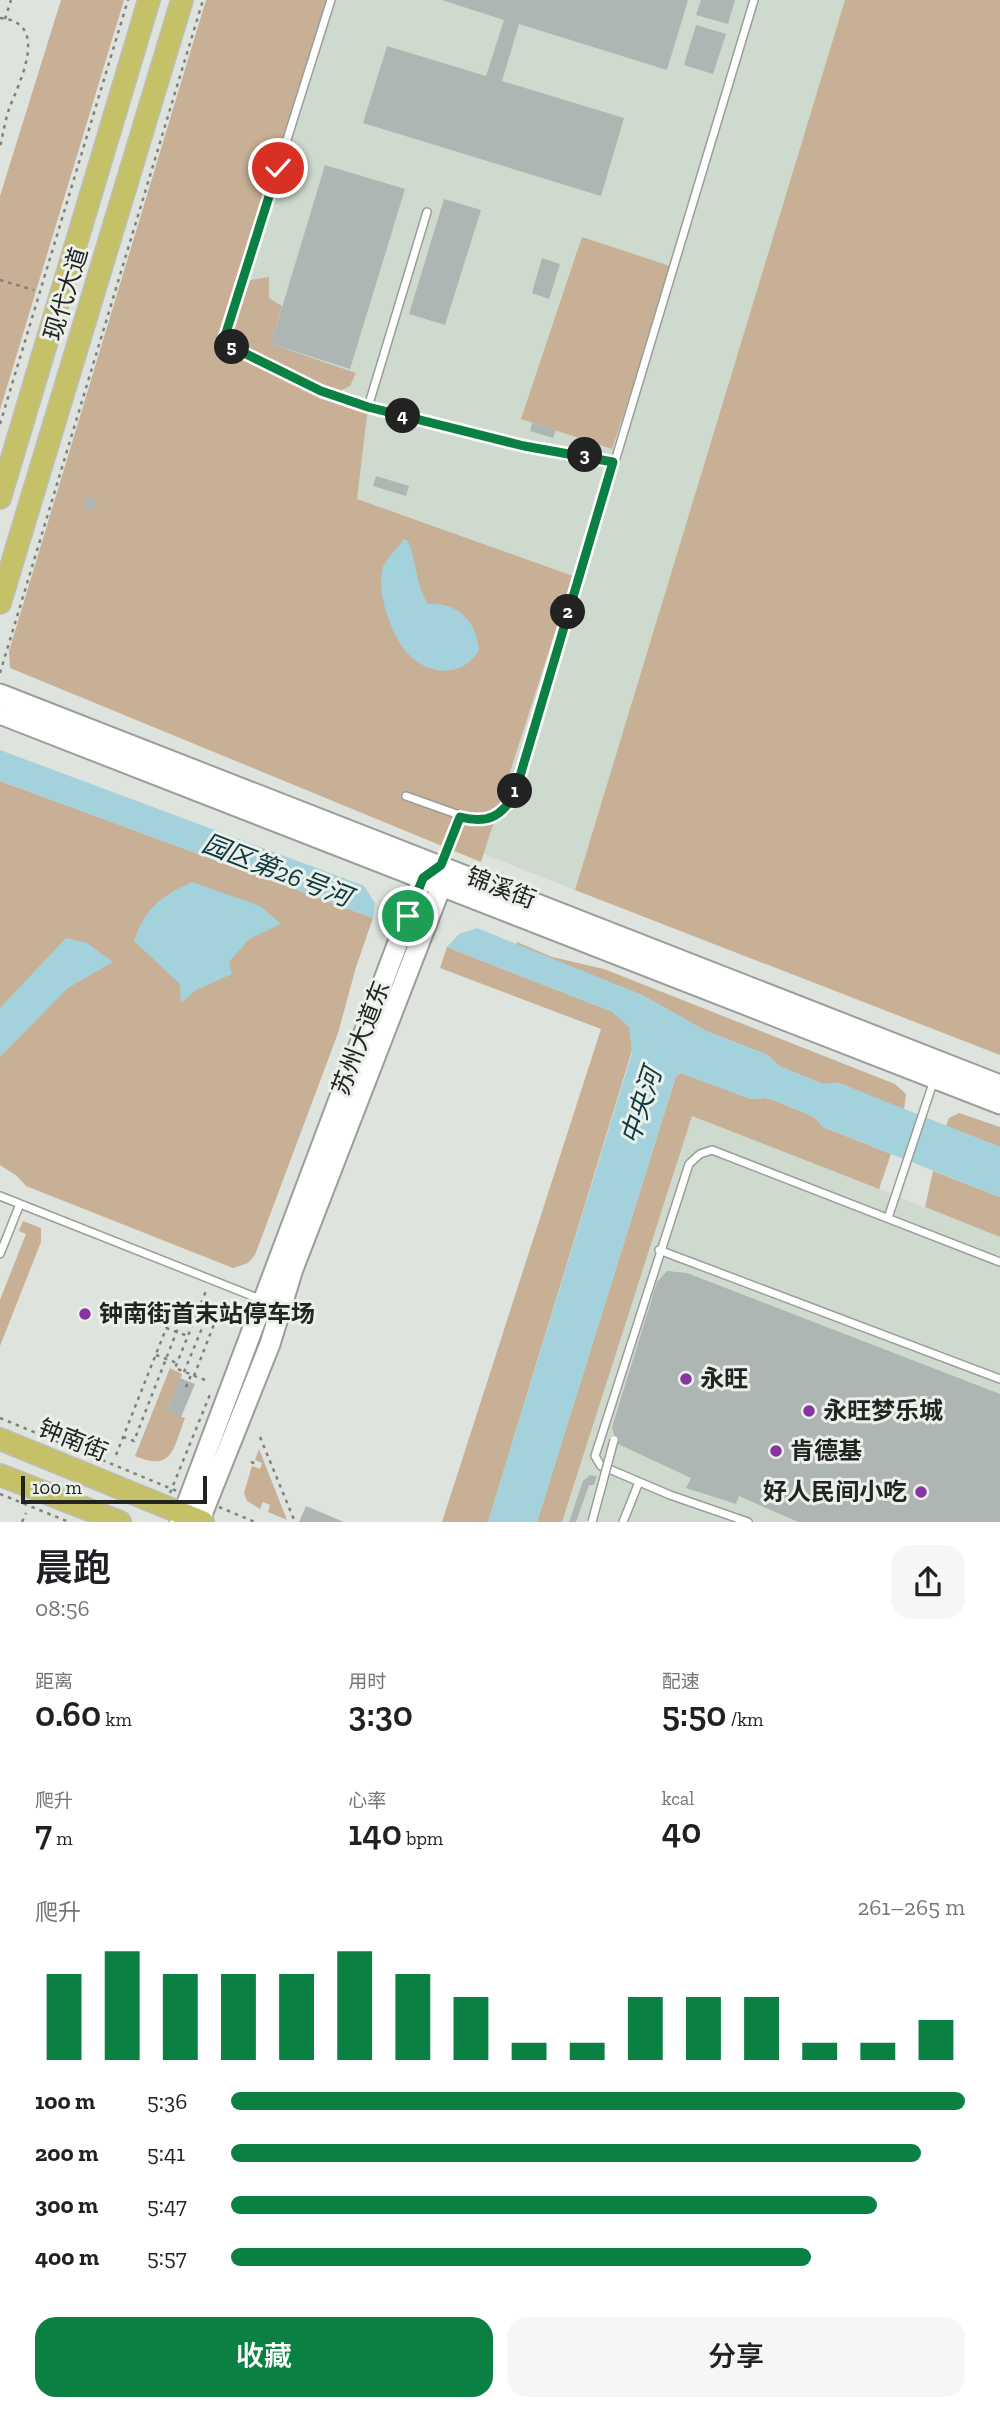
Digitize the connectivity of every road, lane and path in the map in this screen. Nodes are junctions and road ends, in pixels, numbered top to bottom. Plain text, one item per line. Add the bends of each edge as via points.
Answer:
1 (11, 0) edge
2 (128, 0) edge
3 (149, 0) edge
4 (182, 0) edge
5 (203, 0) edge
6 (331, 0) edge
7 (754, 0) edge
8 (2, 18) edge
9 (0, 147) edge
10 (427, 212) dead end
11 (0, 280) edge
12 (34, 290) dead end
13 (368, 407) junction
14 (0, 424) edge
15 (613, 462) junction
16 (0, 498) edge
17 (0, 603) edge
18 (0, 673) edge
19 (0, 694) edge
20 (0, 715) edge
21 (406, 796) dead end
22 (460, 817) junction
23 (441, 875) junction
24 (423, 878) junction
25 (422, 906) junction
26 (940, 1063) junction
27 (1000, 1085) edge
28 (1000, 1104) edge
29 (0, 1196) edge
30 (20, 1204) junction
31 (888, 1218) junction
32 (4, 1232) edge
33 (659, 1250) junction
34 (0, 1254) edge
35 (1000, 1262) edge
36 (206, 1291) dead end
37 (187, 1304) junction
38 (272, 1304) junction
39 (199, 1308) junction
40 (209, 1311) junction
41 (218, 1314) junction
42 (229, 1318) dead end
43 (166, 1328) junction
44 (177, 1332) junction
45 (188, 1336) junction
46 (156, 1354) junction
47 (166, 1358) junction
48 (177, 1363) junction
49 (184, 1372) junction
50 (193, 1375) junction
51 (1000, 1379) edge
52 (205, 1380) dead end
53 (186, 1387) dead end
54 (139, 1396) junction
55 (150, 1400) junction
56 (0, 1418) edge
57 (123, 1437) junction
58 (261, 1437) dead end
59 (0, 1439) edge
60 (614, 1440) dead end
61 (116, 1455) dead end
62 (251, 1462) dead end
63 (257, 1464) dead end
64 (0, 1475) edge
65 (639, 1482) junction
66 (0, 1494) edge
67 (26, 1513) dead end
68 (194, 1514) edge
69 (22, 1522) edge
70 (69, 1522) edge
71 (120, 1522) edge
72 (255, 1522) edge
73 (295, 1522) edge
74 (592, 1522) edge
75 (623, 1522) edge
76 (748, 1522) edge

1 - 8 path
2 - 14 path
3 - 16 main road, 现代大道
4 - 17 main road, 现代大道
5 - 18 path
6 - 13 lane via 225,336 232,347 286,375
7 - 15 lane
8 - 9 path via 23,30 29,43
10 - 13 lane
11 - 12 path
13 - 15 lane via 510,443
15 - 22 lane via 515,793 506,810 494,818 479,822
19 - 23 main road, 锦溪街
20 - 24 main road
21 - 22 lane
22 - 23 lane
23 - 24 main road
23 - 25 main road, 苏州大道东
23 - 26 main road, 锦溪街
24 - 25 main road, 苏州大道东
25 - 38 main road, 苏州大道东
26 - 27 main road, 锦溪街
26 - 28 main road, 锦溪街
26 - 31 lane
29 - 30 lane
30 - 32 lane
30 - 38 lane
31 - 33 lane via 712,1150 689,1164
31 - 35 lane
32 - 34 lane
33 - 51 lane
33 - 65 lane via 594,1449 601,1465
36 - 39 path
37 - 39 path
37 - 43 path via 177,1301
37 - 44 path
38 - 68 main road, 苏州大道东 via 270,1344
39 - 40 path
39 - 45 path
40 - 41 path
40 - 49 path
41 - 42 path
41 - 50 path
43 - 44 path
43 - 46 path
44 - 45 path
44 - 47 path
45 - 48 path
46 - 47 path
46 - 54 path
47 - 48 path
47 - 55 path
48 - 49 path via 175,1368
49 - 50 path
50 - 52 path
50 - 53 path
54 - 55 path
54 - 57 path
55 - 57 path via 134,1441
56 - 68 path
57 - 61 path
58 - 73 path
59 - 68 main road, 钟南街
60 - 74 lane, bridge
62 - 63 path
64 - 71 main road
65 - 75 lane
65 - 76 lane
66 - 70 path
67 - 69 path
68 - 72 path

